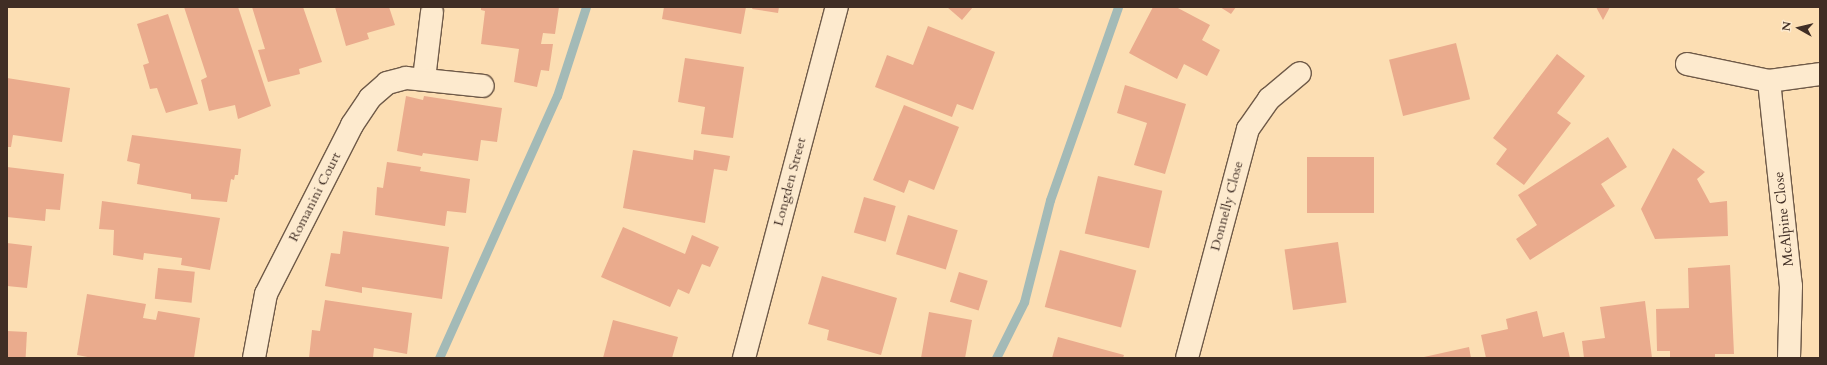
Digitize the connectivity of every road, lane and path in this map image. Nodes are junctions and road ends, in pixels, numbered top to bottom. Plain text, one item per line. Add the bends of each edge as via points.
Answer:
1 (837, 7) edge
2 (432, 12) dead end
3 (1687, 64) dead end
4 (1300, 73) dead end
5 (1820, 74) edge
6 (424, 79) junction
7 (1769, 81) junction
8 (483, 86) dead end
9 (254, 358) edge
10 (744, 358) edge
11 (1187, 358) edge
12 (1790, 358) edge

1 - 10 street, Longden Street
2 - 6 street
3 - 7 street
4 - 11 street, Donnelly Close via 1269,99 1248,129
5 - 7 street
6 - 8 street, Romanini Court
6 - 9 street, Romanini Court via 406,78 387,83 362,107 266,294
7 - 12 street, McAlpine Close via 1791,286

